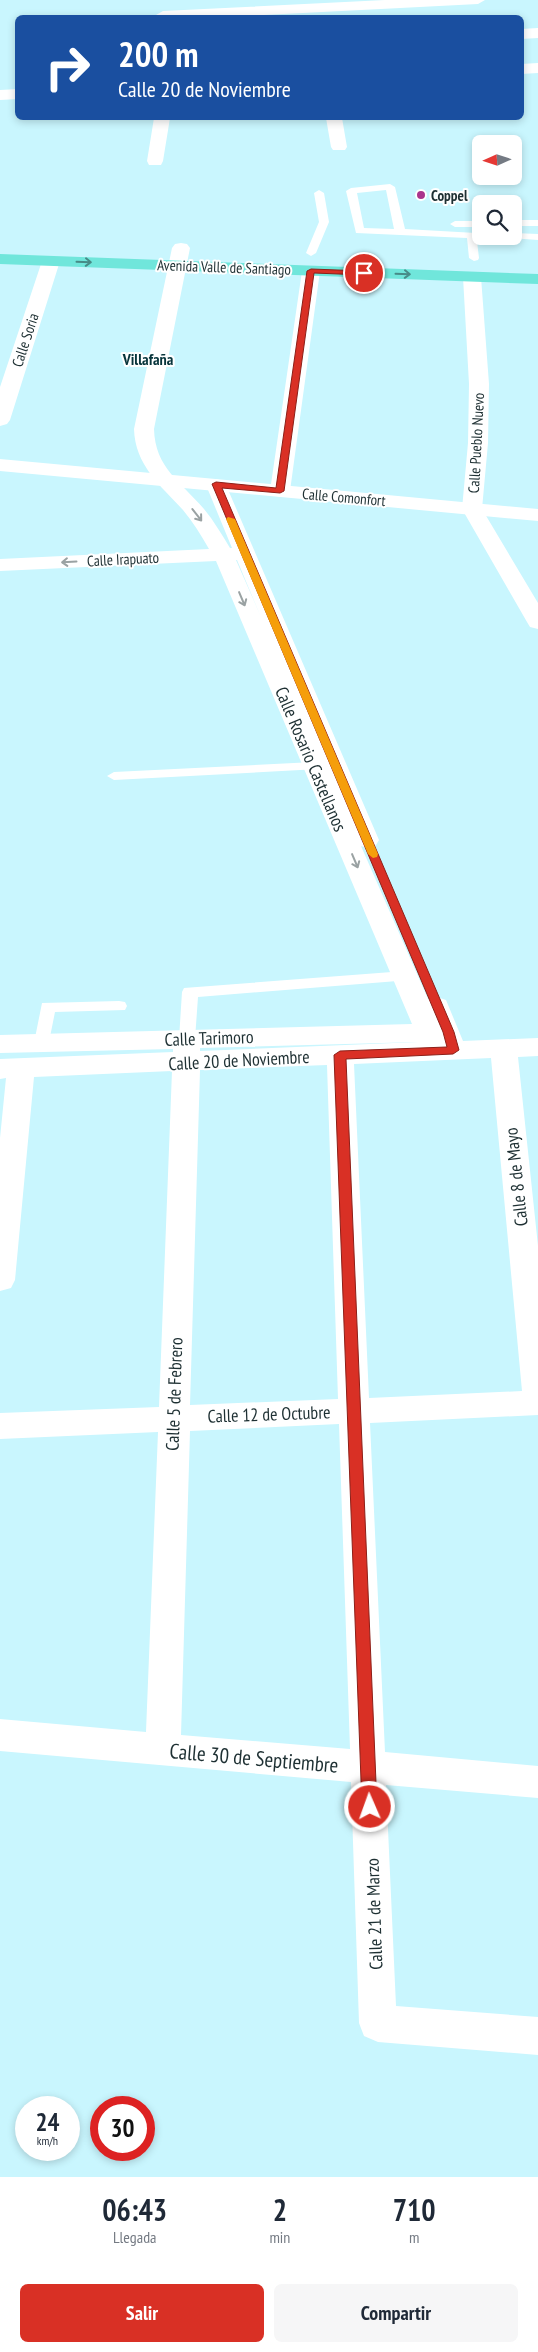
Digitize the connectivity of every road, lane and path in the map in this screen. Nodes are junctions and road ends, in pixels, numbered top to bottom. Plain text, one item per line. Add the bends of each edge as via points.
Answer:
1 (159, 0) edge
2 (478, 0) edge
3 (410, 7) edge
4 (163, 15) edge
5 (190, 15) edge
6 (538, 33) edge
7 (524, 34) edge
8 (538, 68) edge
9 (524, 69) edge
10 (15, 94) edge
11 (0, 95) edge
12 (162, 120) edge
13 (334, 120) edge
14 (339, 147) dead end
15 (155, 161) dead end
16 (320, 193) dead end
17 (522, 223) edge
18 (538, 223) edge
19 (399, 227) junction
20 (472, 229) edge
21 (522, 236) edge
22 (538, 237) edge
23 (475, 245) edge
24 (162, 247) dead end
25 (201, 249) dead end
26 (291, 252) dead end
27 (330, 253) dead end
28 (180, 257) junction
29 (455, 258) dead end
30 (0, 259) edge
31 (492, 259) dead end
32 (51, 261) junction
33 (311, 262) junction
34 (473, 268) junction
35 (538, 279) edge
36 (0, 420) edge
37 (0, 465) edge
38 (166, 480) junction
39 (216, 484) junction
40 (280, 491) junction
41 (472, 509) junction
42 (538, 515) edge
43 (234, 554) junction
44 (0, 565) edge
45 (538, 622) edge
46 (314, 766) junction
47 (114, 776) dead end
48 (405, 976) junction
49 (120, 1006) dead end
50 (441, 1041) junction
51 (42, 1043) junction
52 (0, 1044) edge
53 (538, 1047) edge
54 (504, 1048) junction
55 (187, 1051) junction
56 (340, 1055) junction
57 (11, 1069) edge
58 (0, 1280) edge
59 (538, 1396) edge
60 (538, 1403) edge
61 (354, 1411) junction
62 (173, 1418) junction
63 (0, 1426) edge
64 (0, 1735) edge
65 (163, 1749) junction
66 (368, 1768) junction
67 (538, 1782) edge
68 (538, 2036) edge

1 - 4 street
2 - 3 street
3 - 5 street
6 - 7 street
8 - 9 street
10 - 11 street
12 - 15 street
13 - 14 street
16 - 33 lane via 324,222
17 - 18 lane
19 - 19 lane via 390,187 351,191 360,231
19 - 20 lane
21 - 22 lane
23 - 34 lane
24 - 28 main road, Avenida Valle de Santiago
25 - 28 main road, Avenida Valle de Santiago
26 - 33 main road, Avenida Valle de Santiago
27 - 33 main road, Avenida Valle de Santiago
32 -> 28 main road, Avenida Valle de Santiago
28 - 33 main road, Avenida Valle de Santiago
28 - 38 street, Calle Rosario Castellanos via 143,440 149,460
29 - 34 main road, Avenida Valle de Santiago
30 - 32 main road, Avenida Valle de Santiago
31 - 34 main road, Avenida Valle de Santiago
32 - 36 street, Calle Soria
33 -> 34 main road, Avenida Valle de Santiago
33 - 40 street
34 - 35 main road, Avenida Valle de Santiago
34 - 41 street, Calle Pueblo Nuevo via 479,384
37 - 38 street, Calle Comonfort
38 - 39 street, Calle Comonfort
38 -> 43 street, Calle Rosario Castellanos
39 - 40 street, Calle Comonfort
39 - 43 street, Calle Rosario Castellanos
40 - 41 street, Calle Comonfort
41 - 42 street, Calle Comonfort
41 - 45 street, Calle Pueblo Nuevo
43 -> 44 street, Calle Irapuato
43 -> 46 street, Calle Rosario Castellanos
43 - 50 street, Calle Rosario Castellanos
46 - 47 lane
46 -> 48 street, Calle Rosario Castellanos
48 - 50 street, Calle Rosario Castellanos
48 - 55 lane via 190,992
49 - 51 lane via 48,1007
50 - 54 street, Calle 20 de Noviembre
50 - 55 street, Calle Tarimoro
50 - 56 street, Calle 20 de Noviembre
51 - 52 street, Calle Tarimoro
51 - 55 street, Calle Tarimoro
53 - 54 street, Calle 20 de Noviembre
54 - 59 street, Calle 8 de Mayo
55 - 56 street, Calle 20 de Noviembre
55 - 57 street, Calle 20 de Noviembre
55 - 62 street, Calle 5 de Febrero
56 - 61 street, Calle 21 de Marzo
57 - 58 street
60 - 61 street, Calle 12 de Octubre
61 - 62 street, Calle 12 de Octubre
61 - 66 street, Calle 21 de Marzo
62 - 63 street, Calle 12 de Octubre
62 - 65 street, Calle 5 de Febrero
64 - 65 street, Calle 30 de Septiembre
65 - 66 street, Calle 30 de Septiembre
66 - 67 street, Calle 30 de Septiembre
66 - 68 street, Calle 21 de Marzo via 378,2023

